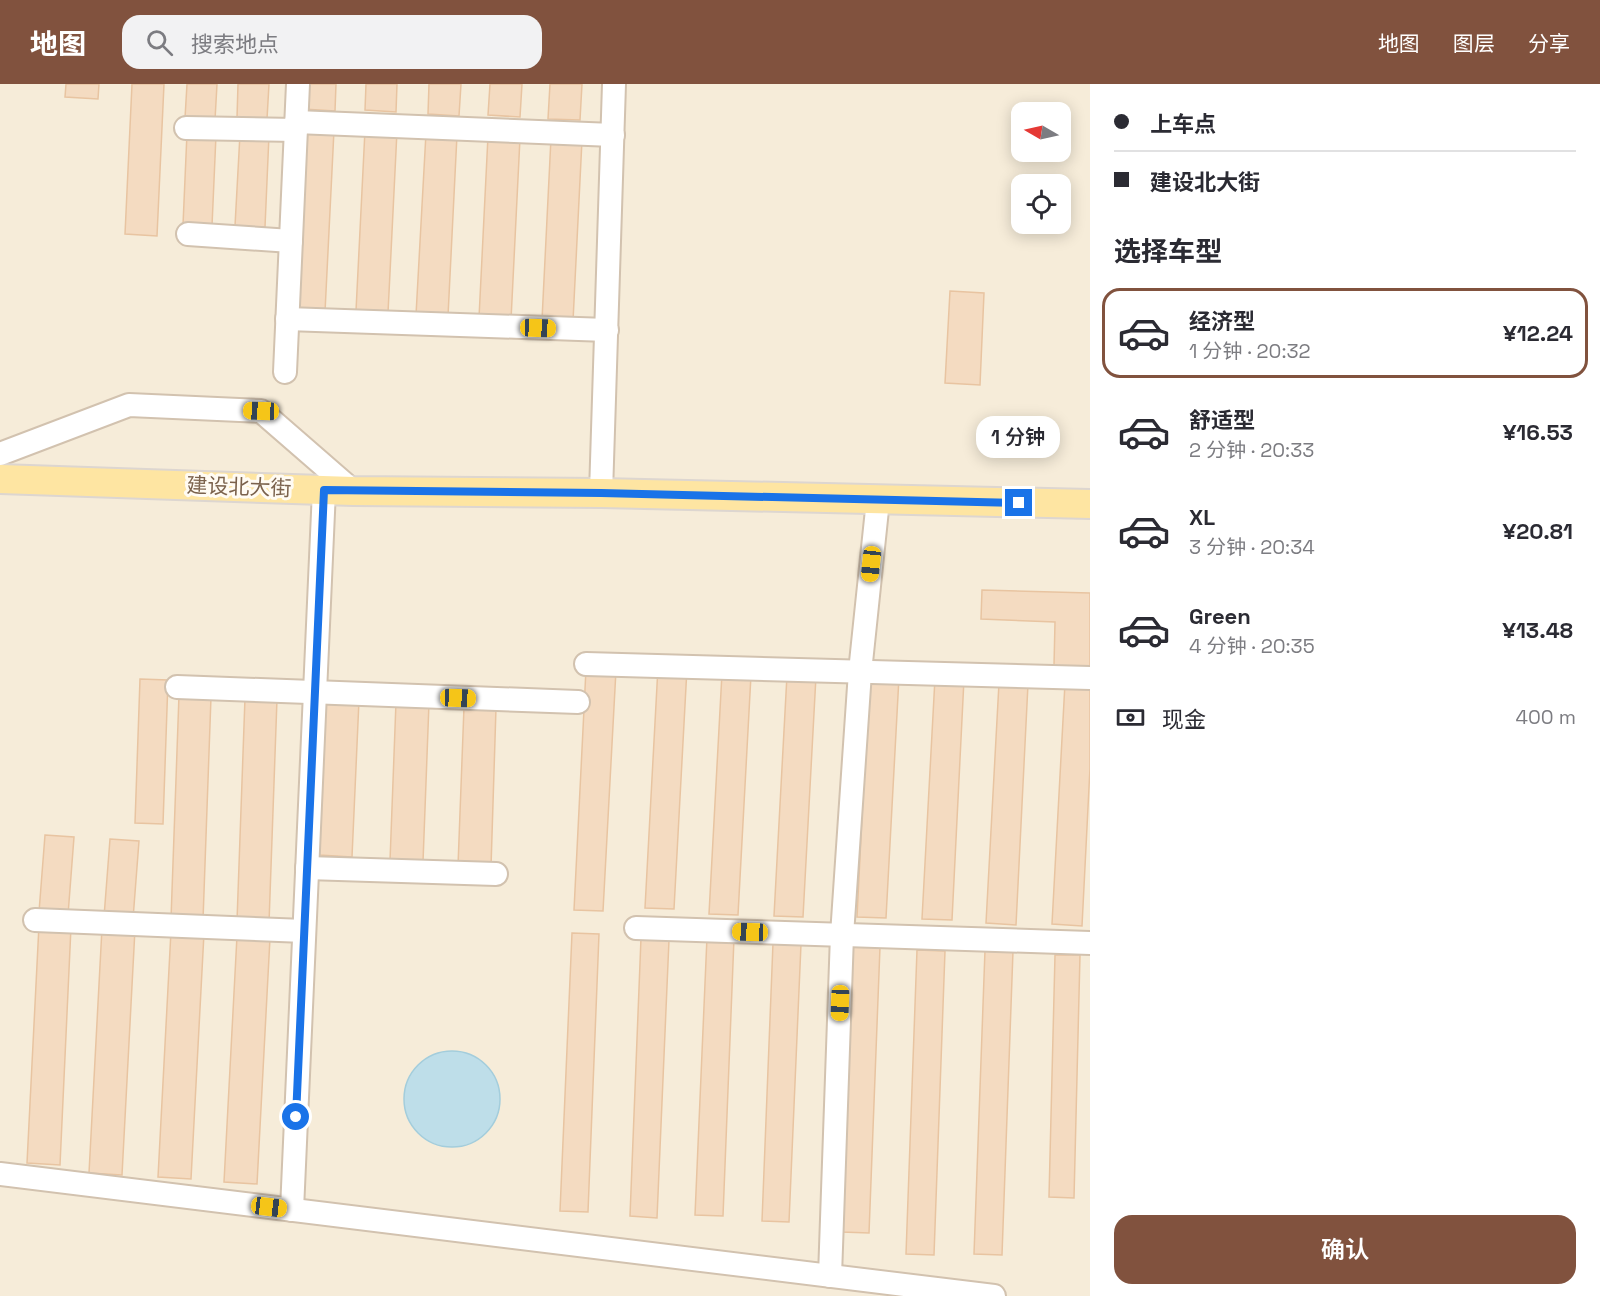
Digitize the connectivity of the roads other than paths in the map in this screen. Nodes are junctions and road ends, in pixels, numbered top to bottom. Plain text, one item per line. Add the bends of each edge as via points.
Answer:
1 (297, 84) edge
2 (614, 84) edge
3 (296, 126) junction
4 (186, 128) dead end
5 (613, 135) junction
6 (188, 234) dead end
7 (291, 241) junction
8 (287, 319) junction
9 (607, 330) junction
10 (285, 372) dead end
11 (0, 454) edge
12 (0, 479) edge
13 (324, 490) junction
14 (353, 491) junction
15 (601, 493) junction
16 (878, 500) junction
17 (1090, 504) edge
18 (586, 664) dead end
19 (860, 672) junction
20 (1090, 678) edge
21 (177, 687) dead end
22 (315, 692) junction
23 (578, 702) dead end
24 (307, 868) junction
25 (496, 874) dead end
26 (35, 920) dead end
27 (636, 928) dead end
28 (304, 931) junction
29 (842, 935) junction
30 (1090, 943) edge
31 (0, 1174) edge
32 (292, 1210) junction
33 (830, 1276) junction
34 (994, 1296) edge

1 - 3 street
2 - 5 street
3 - 4 street
3 - 5 street
3 - 7 street
5 - 9 street
6 - 7 street
7 - 8 street
8 - 9 street
8 - 10 street
9 - 15 street
11 - 14 street via 129,405 261,411
12 - 13 main road, 建设北大街
13 - 14 main road, 建设北大街
13 - 22 street
14 - 15 main road, 建设北大街
15 - 16 main road, 建设北大街
16 - 17 main road, 建设北大街
16 - 19 street
18 - 19 street
19 - 20 street
19 - 29 street
21 - 22 street
22 - 23 street
22 - 24 street
24 - 25 street
24 - 28 street
26 - 28 street
27 - 29 street
28 - 32 street
29 - 30 street
29 - 33 street
31 - 32 street
32 - 33 street
33 - 34 street

